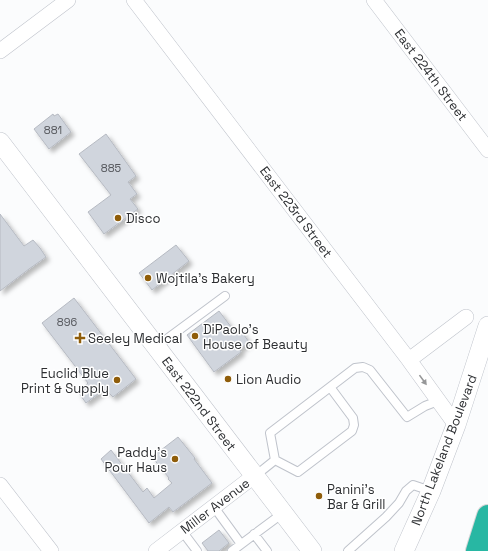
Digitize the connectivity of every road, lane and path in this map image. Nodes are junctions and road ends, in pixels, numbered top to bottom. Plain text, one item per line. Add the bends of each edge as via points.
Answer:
1 (68, 0) edge
2 (134, 0) edge
3 (374, 0) edge
4 (0, 51) edge
5 (0, 142) edge
6 (488, 150) edge
7 (225, 296) dead end
8 (466, 317) dead end
9 (488, 326) edge
10 (156, 347) junction
11 (409, 360) junction
12 (330, 387) junction
13 (438, 401) junction
14 (456, 425) junction
15 (275, 460) junction
16 (254, 476) junction
17 (0, 485) edge
18 (431, 491) junction
19 (214, 508) junction
20 (283, 513) junction
21 (488, 516) edge
22 (182, 531) junction
23 (254, 534) junction
24 (236, 549) edge
25 (405, 550) edge
26 (50, 551) edge
27 (156, 551) edge
28 (197, 551) edge
29 (267, 551) edge
30 (311, 551) edge
31 (348, 551) edge
32 (477, 551) edge

1 - 4 street
2 - 11 street, East 223rd Street
3 - 6 street, East 224th Street
5 - 10 street, East 222nd Street
7 - 10 lane
8 - 11 street
9 - 14 street, North Lakeland Boulevard
10 - 16 street, East 222nd Street
11 -> 13 street, East 223rd Street
12 - 13 lane via 356,368 363,367 370,370 407,417
12 - 15 lane via 270,433
12 - 15 lane via 353,418 352,431 298,472
13 - 14 street, East 223rd Street
14 - 18 street, North Lakeland Boulevard
15 - 16 lane
16 - 19 street, Miller Avenue
16 - 20 street, East 222nd Street
17 - 26 street
18 - 25 street, North Lakeland Boulevard
18 - 31 lane via 413,485 386,517
19 - 22 street, Miller Avenue
19 - 24 lane
20 - 23 lane
20 - 30 street, East 222nd Street
21 - 32 highway
22 - 27 street, Miller Avenue
22 - 28 lane
23 - 24 lane
23 - 29 lane

